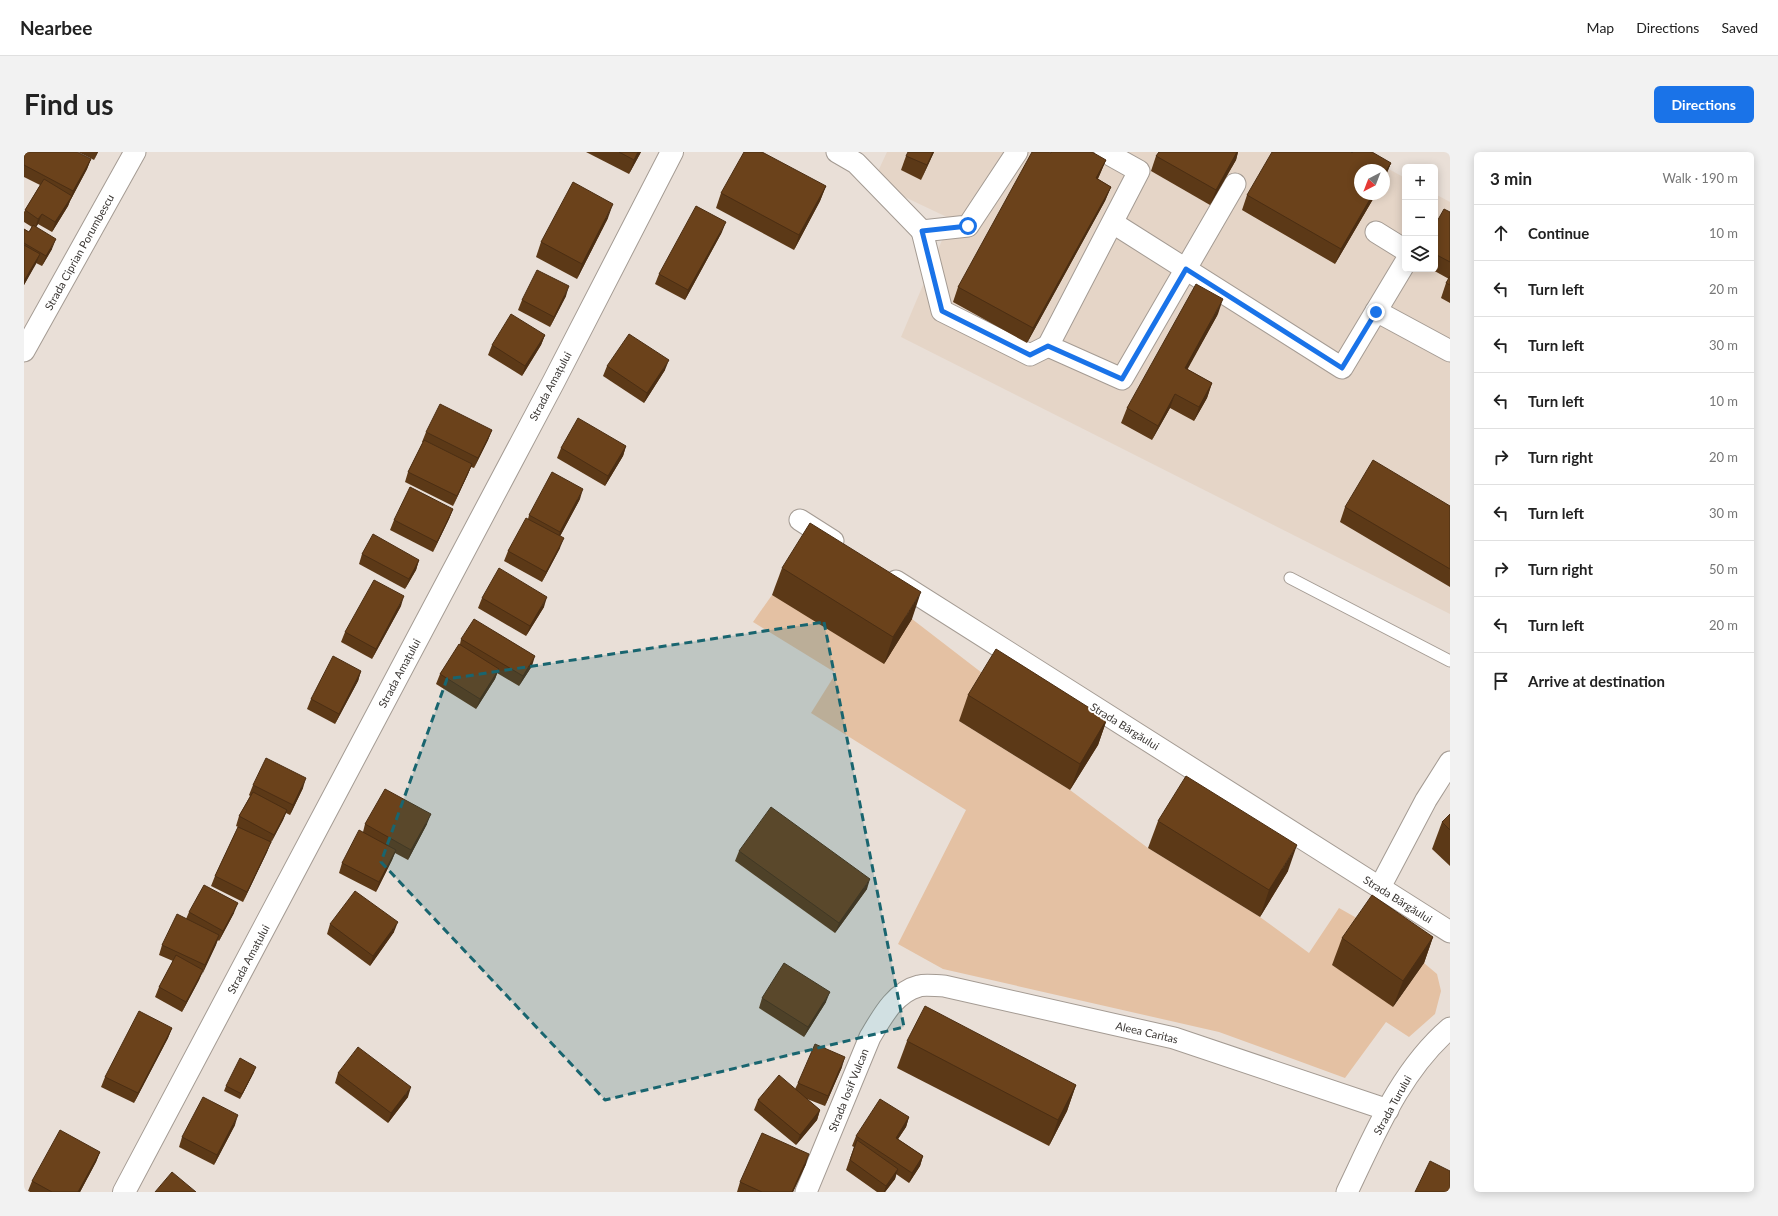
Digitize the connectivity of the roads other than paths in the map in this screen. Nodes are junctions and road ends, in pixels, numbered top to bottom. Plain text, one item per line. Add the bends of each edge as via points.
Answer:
1 (135, 152) edge
2 (672, 152) edge
3 (837, 152) edge
4 (1018, 152) edge
5 (1105, 152) edge
6 (1236, 184) dead end
7 (1113, 223) junction
8 (922, 231) junction
9 (1376, 232) dead end
10 (1402, 248) edge
11 (1402, 268) edge
12 (1186, 269) junction
13 (1376, 312) junction
14 (1048, 346) junction
15 (24, 351) edge
16 (1450, 351) edge
17 (800, 520) dead end
18 (847, 549) edge
19 (880, 571) edge
20 (1290, 578) dead end
21 (1450, 661) edge
22 (1450, 762) edge
23 (1380, 887) junction
24 (1450, 932) edge
25 (901, 994) joint
26 (1450, 1028) edge
27 (1388, 1110) junction
28 (124, 1192) edge
29 (806, 1192) edge
30 (1346, 1192) edge

1 - 15 street, Strada Ciprian Porumbescu
2 - 28 main road, Strada Amațului via 550,388
3 - 8 street via 856,163
4 - 8 street via 968,226
5 - 7 street via 1139,171
6 - 12 street
7 - 12 street
7 - 14 street
8 - 14 street via 942,311 1030,355
9 - 10 street
11 - 13 street
12 - 13 street via 1342,368
12 - 14 street via 1122,379
13 - 16 street
17 - 18 street
19 - 23 street, Strada Bârgăului
20 - 21 lane
22 - 23 street via 1426,800
23 - 24 street, Strada Bârgăului
25 - 27 street, Aleea Caritas via 919,986 944,986 1174,1038
25 - 29 street, Strada Iosif Vulcan via 884,1014 870,1037
26 - 27 street, Strada Turului via 1412,1069
27 - 30 street, Strada Turului

